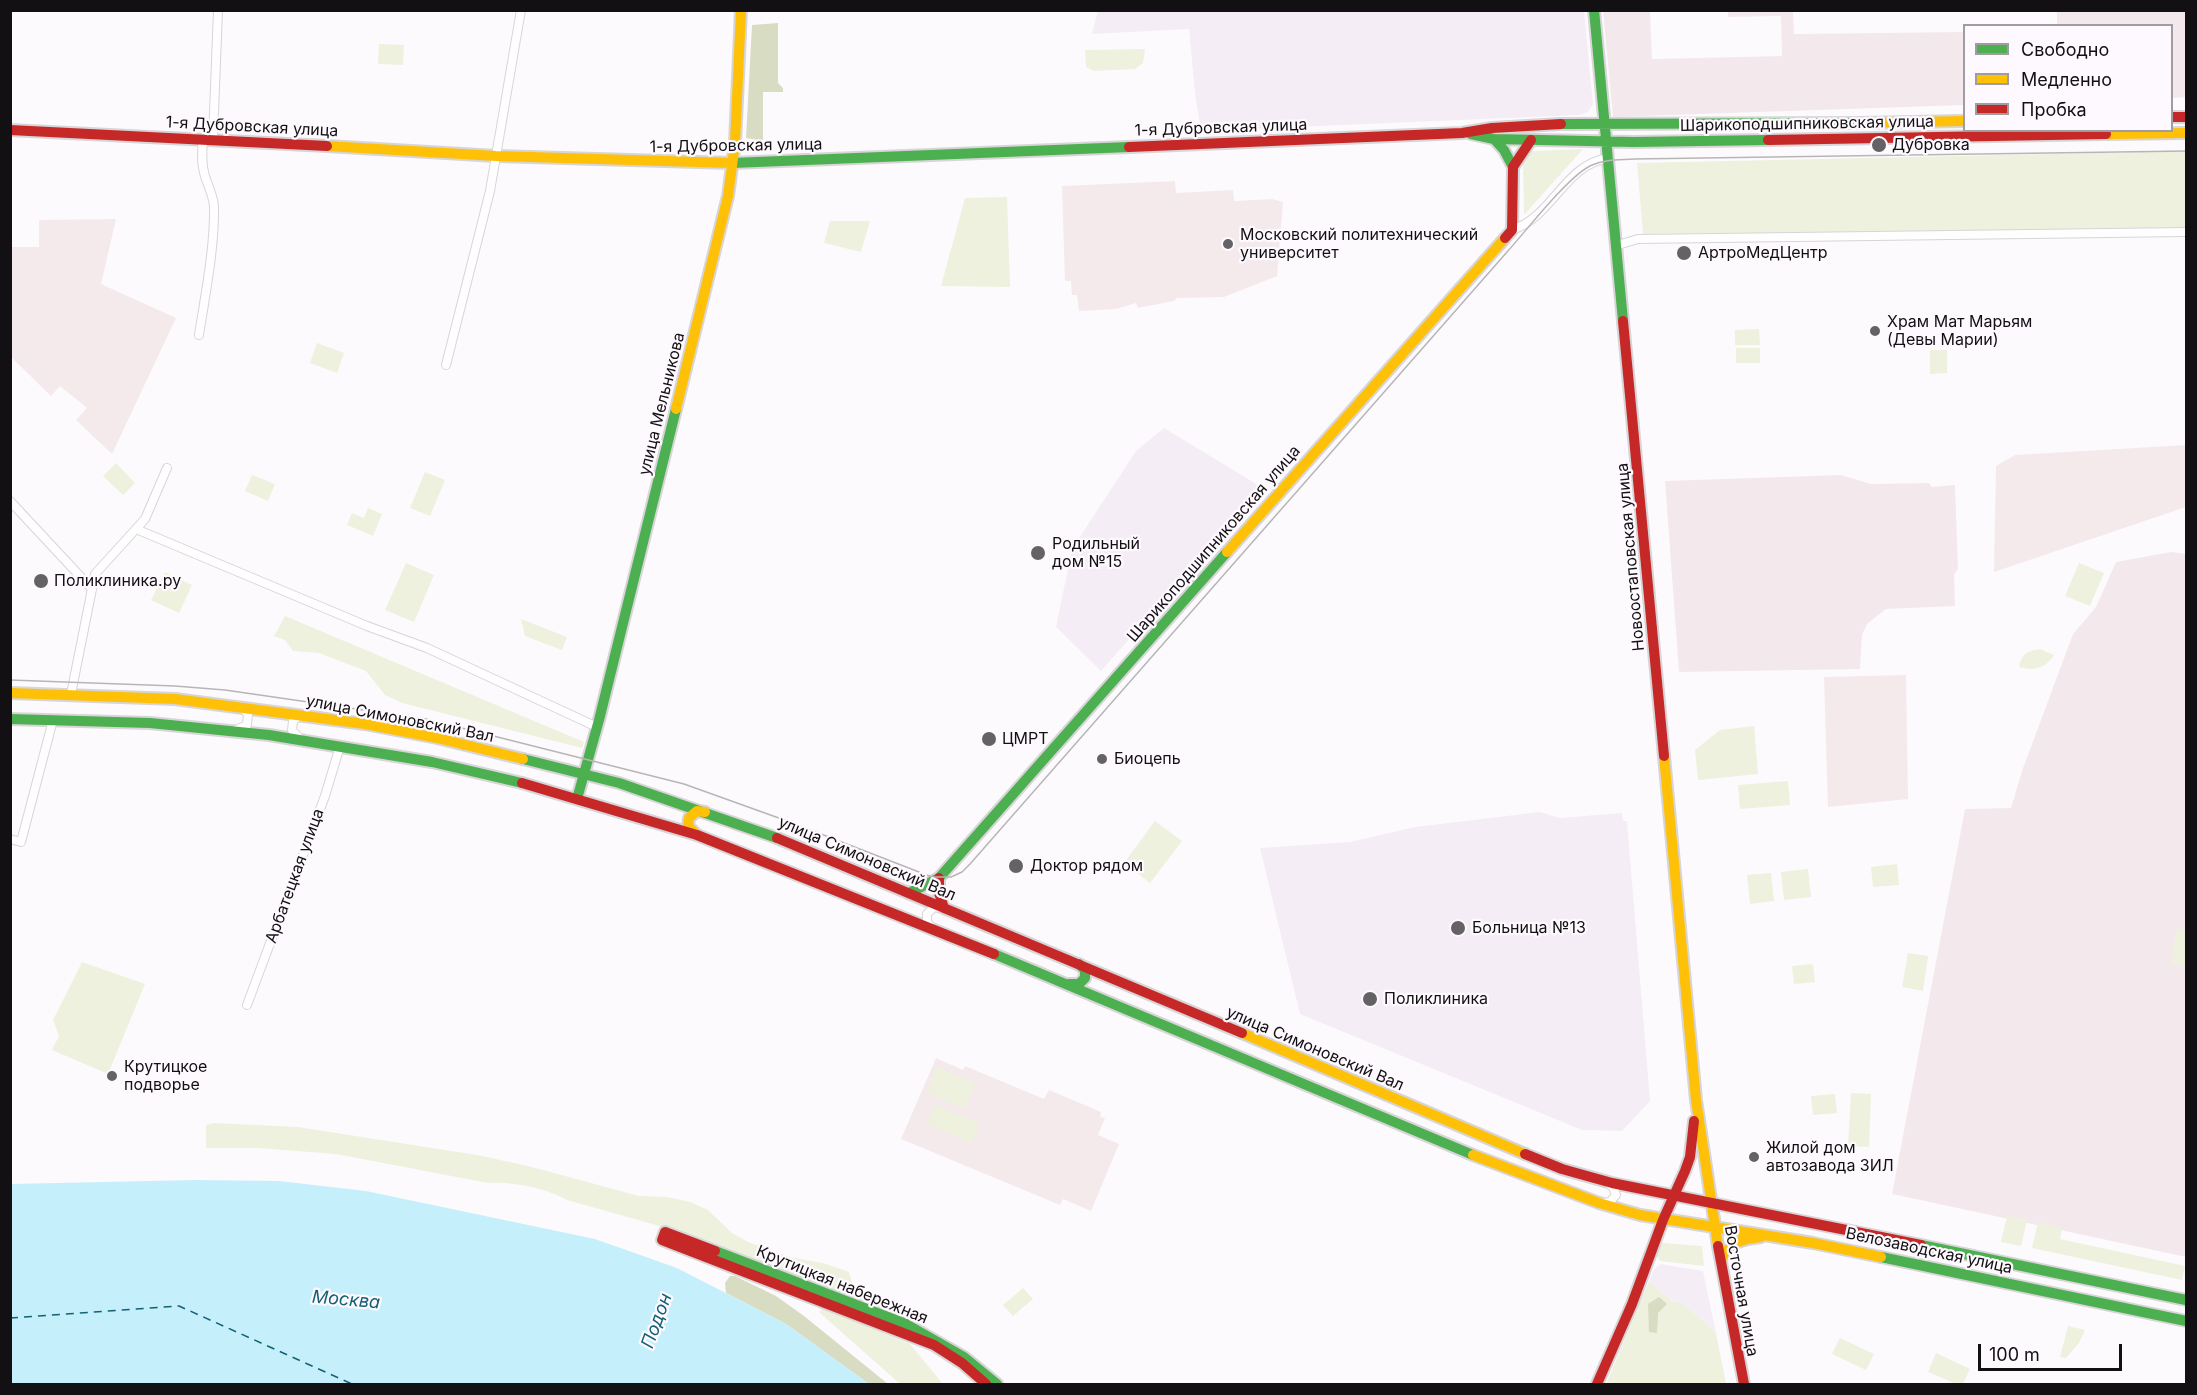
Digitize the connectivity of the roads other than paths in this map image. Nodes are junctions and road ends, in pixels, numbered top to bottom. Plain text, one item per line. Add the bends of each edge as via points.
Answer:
1 (218, 10) edge
2 (521, 10) edge
3 (741, 10) edge
4 (1594, 10) edge
5 (1963, 121) edge
6 (1606, 125) junction
7 (10, 130) edge
8 (1462, 133) junction
9 (2187, 133) edge
10 (208, 139) junction
11 (1494, 139) junction
12 (1532, 140) junction
13 (1608, 141) junction
14 (496, 156) junction
15 (1610, 158) junction
16 (733, 164) junction
17 (1513, 167) junction
18 (1512, 230) junction
19 (2187, 232) edge
20 (1618, 245) junction
21 (199, 335) dead end
22 (446, 365) dead end
23 (167, 468) dead end
24 (10, 501) edge
25 (136, 529) junction
26 (92, 589) junction
27 (10, 693) edge
28 (71, 694) junction
29 (234, 705) junction
30 (306, 716) junction
31 (10, 719) edge
32 (53, 720) junction
33 (597, 727) junction
34 (231, 730) junction
35 (303, 740) junction
36 (340, 746) junction
37 (583, 773) junction
38 (577, 799) junction
39 (705, 812) junction
40 (697, 836) junction
41 (10, 839) edge
42 (939, 878) junction
43 (909, 893) junction
44 (944, 908) junction
45 (934, 930) junction
46 (1078, 963) junction
47 (1069, 984) junction
48 (247, 1005) dead end
49 (1696, 1100) junction
50 (1606, 1181) junction
51 (1674, 1195) junction
52 (1711, 1202) junction
53 (1599, 1203) junction
54 (1663, 1220) junction
55 (1715, 1228) junction
56 (1770, 1236) junction
57 (1721, 1260) junction
58 (2187, 1300) edge
59 (2187, 1321) edge
60 (986, 1384) edge
61 (997, 1384) edge
62 (1597, 1384) edge
63 (1743, 1384) edge

1 - 10 street
2 - 14 street
3 - 16 main road, улица Мельникова
4 - 6 main road, Новоостаповская улица
5 - 6 main road, Шарикоподшипниковская улица
6 - 8 main road, 1-я Дубровская улица
6 - 13 main road, Новоостаповская улица
7 - 10 main road, 1-я Дубровская улица
8 - 11 main road, 1-я Дубровская улица
8 - 16 main road, 1-я Дубровская улица
9 - 13 main road, Шарикоподшипниковская улица
10 - 14 main road, 1-я Дубровская улица
10 - 21 street via 202,159 214,206
11 - 12 main road, 1-я Дубровская улица
11 - 17 main road
12 - 13 main road, 1-я Дубровская улица
12 - 17 main road
13 - 15 main road, Новоостаповская улица
14 - 16 main road, 1-я Дубровская улица
14 - 22 street
15 - 18 street, Шарикоподшипниковская улица via 1583,166 1535,218
15 - 20 main road, Новоостаповская улица
16 - 33 main road, улица Мельникова
17 - 18 main road
18 - 42 main road, Шарикоподшипниковская улица
19 - 20 street via 1638,239
20 - 49 main road, Новоостаповская улица
23 - 25 street via 145,519
24 - 26 street
25 - 26 street via 95,574
25 - 33 street via 428,648
26 - 28 street
27 - 28 main road, улица Симоновский Вал
28 - 29 main road, улица Симоновский Вал
29 - 30 main road, улица Симоновский Вал
29 - 34 street via 245,710 248,719 243,728
30 - 35 street via 300,715 292,726 294,734
30 - 37 main road, улица Симоновский Вал via 437,738
31 - 32 main road
32 - 34 main road
32 - 41 street via 21,842
33 - 37 main road, улица Мельникова
34 - 35 main road
35 - 36 main road
36 - 38 main road via 432,762
36 - 48 street, Арбатецкая улица
37 - 38 main road, улица Мельникова
37 - 39 main road, улица Симоновский Вал
38 - 40 main road
39 - 40 main road via 689,818 688,826
39 - 43 main road, улица Симоновский Вал
40 - 45 main road
42 - 43 main road
42 - 44 main road
43 - 44 main road, улица Симоновский Вал
44 - 45 street via 934,908 927,914 927,922
44 - 46 main road, улица Симоновский Вал
45 - 47 main road
46 - 47 main road via 1085,970 1085,978 1079,984
46 - 50 main road, улица Симоновский Вал via 1514,1150
47 - 53 main road via 1491,1162
49 - 51 main road, Новоостаповская улица via 1690,1157
49 - 52 main road, Новоостаповская улица
50 - 51 main road, улица Симоновский Вал
50 - 53 street via 1616,1195 1610,1202
51 - 52 main road, Велозаводская улица
51 - 54 main road, Новоостаповская улица
52 - 55 main road, Восточная улица
52 - 58 main road, Велозаводская улица
53 - 54 main road
54 - 55 main road, Велозаводская улица
54 - 62 main road, Новоостаповская улица
55 - 56 main road, Велозаводская улица
55 - 57 main road, Восточная улица
56 - 57 main road via 1733,1243
56 - 59 main road, Велозаводская улица
57 - 63 main road, Восточная улица
60 - 61 main road, Крутицкая набережная via 934,1345 663,1236 906,1324 964,1358

